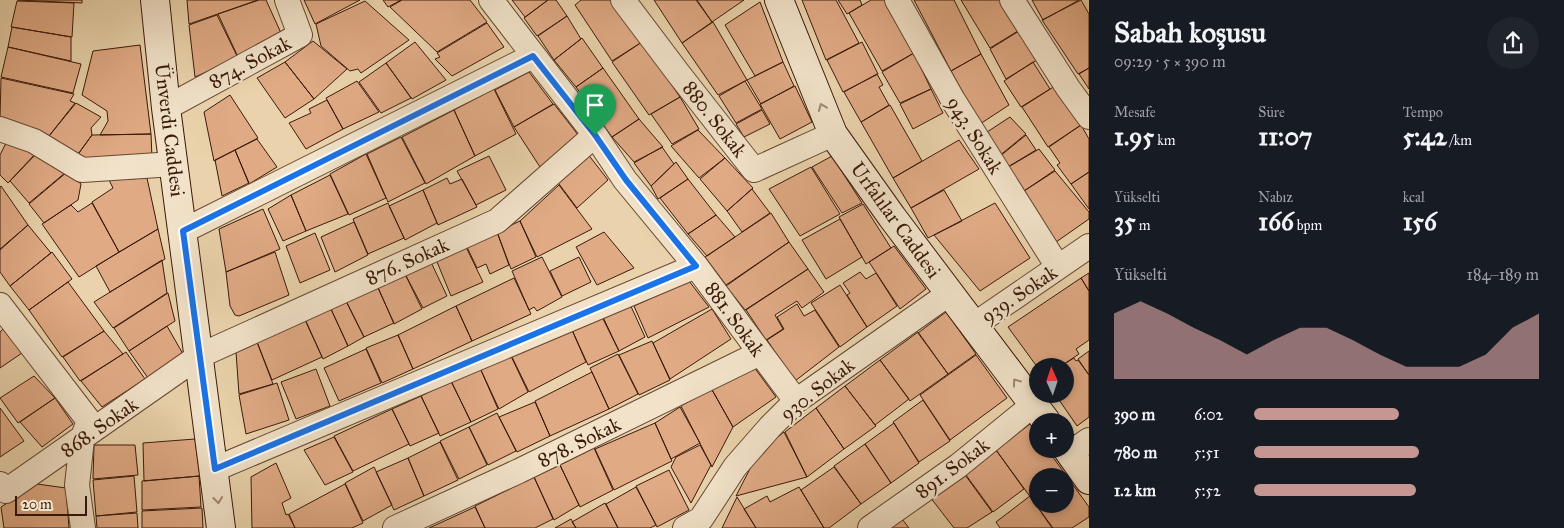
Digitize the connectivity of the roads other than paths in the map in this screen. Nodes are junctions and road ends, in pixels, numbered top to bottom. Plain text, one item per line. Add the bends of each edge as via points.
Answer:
1 (155, 0) edge
2 (287, 0) edge
3 (491, 0) edge
4 (623, 0) edge
5 (779, 0) edge
6 (897, 0) edge
7 (1012, 0) edge
8 (533, 56) junction
9 (166, 108) junction
10 (1089, 117) edge
11 (0, 129) edge
12 (833, 134) junction
13 (595, 135) junction
14 (174, 164) junction
15 (183, 231) junction
16 (1089, 246) edge
17 (696, 266) junction
18 (1058, 268) junction
19 (950, 293) junction
20 (0, 305) edge
21 (974, 325) junction
22 (760, 353) junction
23 (200, 356) junction
24 (796, 401) junction
25 (1039, 413) edge
26 (1029, 420) edge
27 (82, 439) junction
28 (1075, 446) edge
29 (215, 469) junction
30 (1089, 480) edge
31 (0, 484) edge
32 (83, 528) edge
33 (221, 528) edge
34 (395, 528) edge
35 (685, 528) edge
36 (870, 528) edge

1 - 9 main road, Ünverdi Caddesi
2 - 9 street, 874. Sokak via 300,35
3 - 8 street, 881. Sokak
4 - 12 street, 880. Sokak via 754,170
12 -> 5 main road, Urfalılar Caddesi
6 - 18 street, 943. Sokak via 953,100
7 - 10 street
8 - 13 street, 881. Sokak
8 - 15 street
9 - 14 main road, Ünverdi Caddesi
11 - 14 street via 34,141 82,170
12 - 19 main road, Urfalılar Caddesi
13 - 17 street, 881. Sokak via 626,180
13 - 23 street, 876. Sokak via 497,220
14 - 15 main road, Ünverdi Caddesi
15 - 23 main road, Ünverdi Caddesi
16 - 18 street, 939. Sokak
17 - 22 street, 881. Sokak
17 - 29 street
18 - 21 street, 939. Sokak
19 - 21 main road, Urfalılar Caddesi
19 - 24 street, 930. Sokak
20 - 27 street via 88,420
25 -> 21 main road, Urfalılar Caddesi
22 - 24 street, 881. Sokak
22 - 34 street, 878. Sokak via 519,472
23 - 27 street, 868. Sokak
23 - 29 main road, Ünverdi Caddesi
24 - 35 street, 930. Sokak via 735,467 701,519
26 - 36 street, 891. Sokak
27 - 31 street, 868. Sokak via 6,491
27 - 32 street via 77,485
28 - 30 main road
29 -> 33 main road, Ünverdi Caddesi

